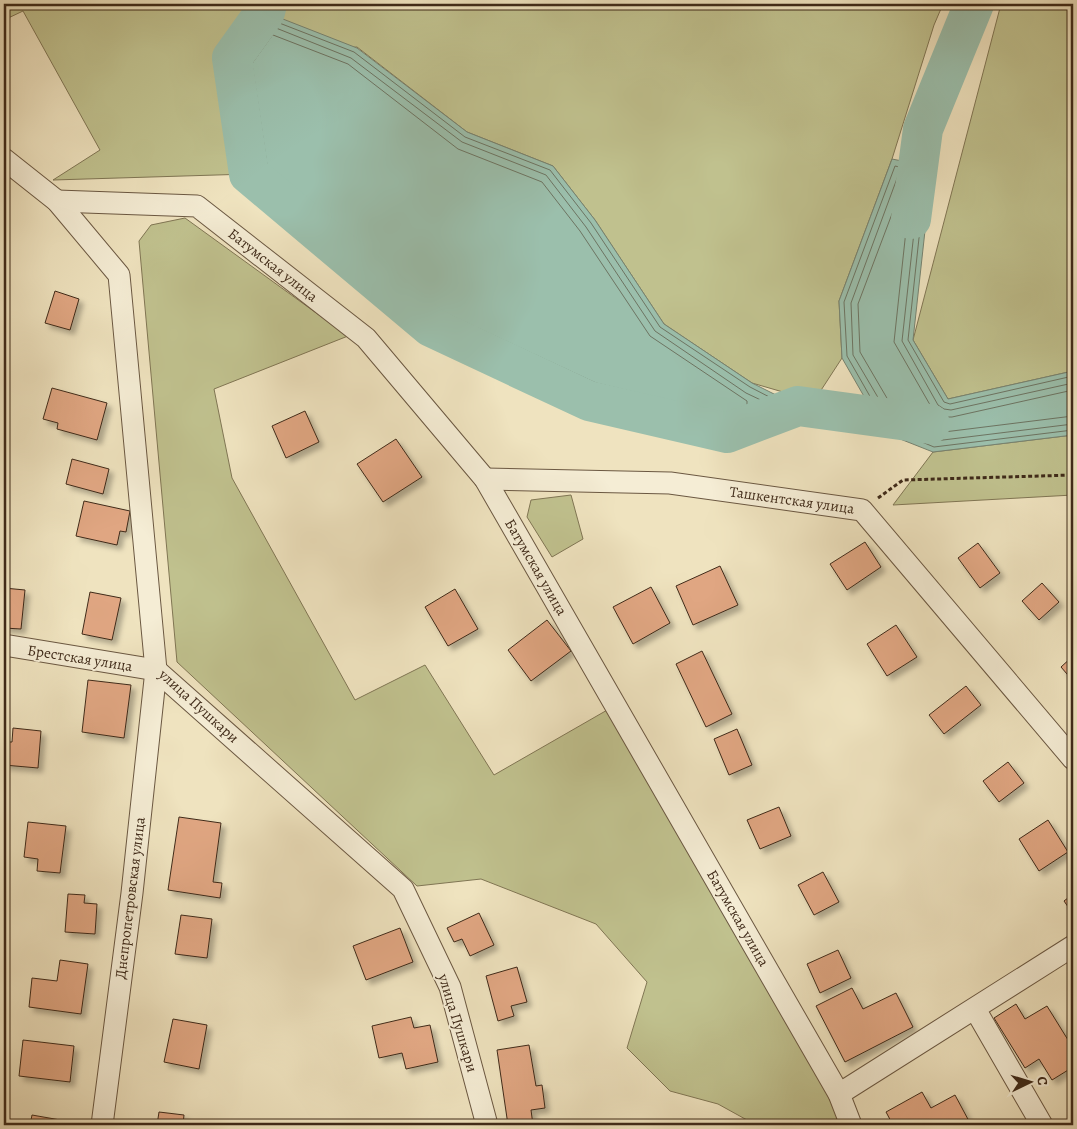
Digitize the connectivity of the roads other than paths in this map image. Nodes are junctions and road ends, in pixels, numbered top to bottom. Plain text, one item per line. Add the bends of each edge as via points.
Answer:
1 (4, 159) edge
2 (57, 201) junction
3 (485, 479) junction
4 (4, 646) edge
5 (156, 670) junction
6 (1073, 759) edge
7 (1073, 946) edge
8 (976, 1009) junction
9 (839, 1094) junction
10 (102, 1125) edge
11 (487, 1125) edge
12 (851, 1125) edge
13 (1042, 1125) edge

1 - 2 street, улица Пушкари
2 - 3 street, Батумская улица via 197,206 366,338
2 - 5 street, улица Пушкари via 119,275
3 - 6 street, Ташкентская улица via 670,483 862,510
3 - 9 street, Батумская улица
4 - 5 street, Брестская улица
5 - 10 street, Днепропетровская улица
5 - 11 street, улица Пушкари via 403,889 450,987
7 - 8 street
8 - 9 street
8 - 13 street
9 - 12 street, Батумская улица

